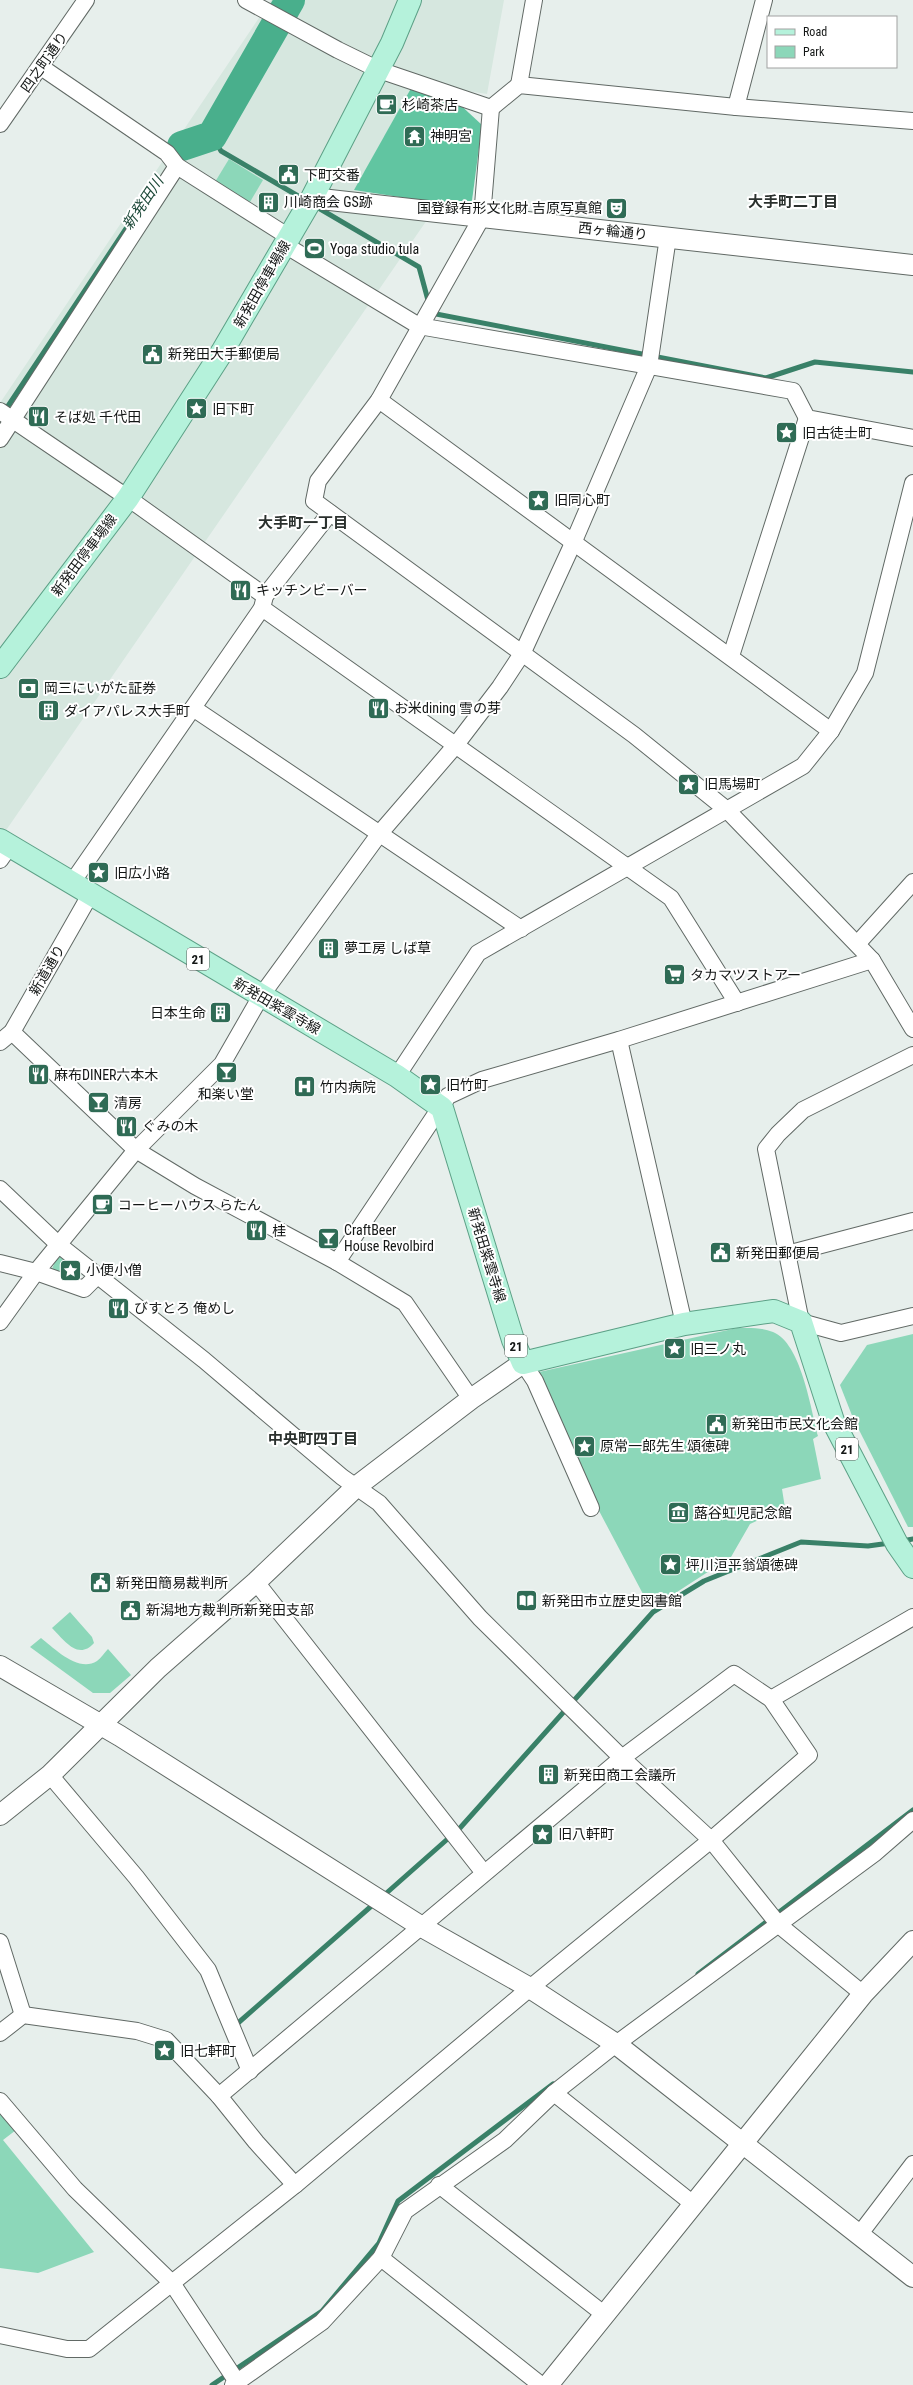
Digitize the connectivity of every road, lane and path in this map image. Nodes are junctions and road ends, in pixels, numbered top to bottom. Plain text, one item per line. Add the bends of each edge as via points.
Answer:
1 (86, 0) edge
2 (246, 0) edge
3 (410, 0) edge
4 (534, 0) edge
5 (764, 0) edge
6 (41, 67) junction
7 (380, 70) junction
8 (519, 85) junction
9 (491, 108) junction
10 (736, 108) junction
11 (913, 121) edge
12 (0, 124) edge
13 (177, 166) junction
14 (312, 198) junction
15 (482, 217) junction
16 (668, 237) junction
17 (287, 241) junction
18 (913, 264) edge
19 (419, 326) junction
20 (649, 366) junction
21 (378, 400) junction
22 (0, 411) edge
23 (807, 418) junction
24 (14, 420) junction
25 (913, 438) edge
26 (0, 439) edge
27 (913, 483) edge
28 (128, 498) junction
29 (330, 513) junction
30 (909, 514) edge
31 (574, 541) junction
32 (264, 602) junction
33 (523, 652) junction
34 (731, 656) junction
35 (0, 667) edge
36 (193, 708) junction
37 (831, 731) junction
38 (455, 746) junction
39 (727, 810) junction
40 (380, 833) junction
41 (3, 849) edge
42 (626, 867) junction
43 (913, 882) edge
44 (80, 889) junction
45 (521, 929) junction
46 (858, 943) junction
47 (872, 960) junction
48 (261, 996) junction
49 (737, 1003) junction
50 (913, 1029) edge
51 (12, 1032) junction
52 (619, 1040) junction
53 (0, 1042) edge
54 (913, 1055) edge
55 (397, 1076) junction
56 (442, 1108) junction
57 (136, 1150) junction
58 (0, 1189) edge
59 (913, 1221) edge
60 (59, 1245) junction
61 (787, 1254) junction
62 (337, 1262) junction
63 (0, 1263) edge
64 (36, 1272) junction
65 (98, 1276) junction
66 (913, 1316) edge
67 (0, 1322) edge
68 (801, 1322) junction
69 (684, 1324) junction
70 (523, 1363) junction
71 (471, 1399) junction
72 (357, 1486) junction
73 (591, 1508) dead end
74 (913, 1567) edge
75 (256, 1582) junction
76 (913, 1617) edge
77 (0, 1666) edge
78 (771, 1699) junction
79 (100, 1725) junction
80 (622, 1758) junction
81 (50, 1775) junction
82 (0, 1815) edge
83 (913, 1820) edge
84 (711, 1840) junction
85 (484, 1873) junction
86 (780, 1925) junction
87 (422, 1927) junction
88 (913, 1941) edge
89 (0, 1942) edge
90 (530, 1988) junction
91 (863, 1994) junction
92 (23, 2015) junction
93 (0, 2033) edge
94 (616, 2044) junction
95 (250, 2071) junction
96 (554, 2093) junction
97 (219, 2096) junction
98 (0, 2101) edge
99 (742, 2142) junction
100 (913, 2164) edge
101 (295, 2185) junction
102 (439, 2185) junction
103 (692, 2203) junction
104 (859, 2235) junction
105 (381, 2258) junction
106 (913, 2277) edge
107 (172, 2283) junction
108 (605, 2315) junction
109 (0, 2335) edge
110 (237, 2384) edge
111 (541, 2385) edge
112 (548, 2385) edge

1 - 6 street, 四之町通り
2 - 7 street
3 - 7 main road, 新発田停車場線
4 - 8 street
5 - 10 street
6 - 12 street, 四之町通り
6 - 13 street via 167,153
7 - 9 street
7 - 14 main road, 新発田停車場線
8 - 9 street
8 - 10 street
9 - 15 street
10 - 11 street
13 - 17 street
13 - 24 street
14 - 15 street, 西ヶ輪通り
14 - 17 main road, 新発田停車場線
15 - 16 street, 西ヶ輪通り
15 - 19 street
16 - 18 street, 西ヶ輪通り
16 - 20 street
17 - 19 street
17 - 28 main road, 新発田停車場線 via 222,352
19 - 20 street
19 - 21 street
20 - 23 street via 793,391
20 - 31 street
21 - 29 street via 318,482 314,501
21 - 31 street
22 - 24 street
23 - 25 street
23 - 34 street
24 - 26 street
24 - 28 street
27 - 30 street
28 - 32 street
28 - 35 main road, 新発田停車場線
29 - 32 street, 新道通り
29 - 33 street
30 - 37 street via 865,673
31 - 33 street
31 - 34 street
32 - 36 street, 新道通り
32 - 38 street
33 - 38 street
33 - 39 street via 634,735
34 - 37 street
36 - 40 street
36 - 44 street, 新道通り
37 - 39 street via 803,766
38 - 40 street
38 - 42 street
39 - 42 street
39 - 46 street
40 - 45 street
40 - 48 street
41 - 44 main road, 新発田紫雲寺線 / 21
42 - 45 street
42 - 49 street via 671,898
43 - 46 street
44 - 48 main road, 新発田紫雲寺線 / 21
44 - 51 street, 新道通り
45 - 55 street via 478,953
46 - 47 street
47 - 49 street
47 - 50 street
48 - 55 main road, 新発田紫雲寺線 / 21
48 - 57 street via 222,1064
49 - 52 street
51 - 53 street, 新道通り
51 - 57 street
52 - 56 street via 482,1080 448,1096
52 - 69 street
54 - 61 street via 803,1110 778,1134 766,1150
55 - 56 main road, 新発田紫雲寺線 / 21
56 - 62 street
56 - 70 main road, 新発田紫雲寺線 / 21 via 513,1340
57 - 60 street
57 - 62 street via 195,1186
58 - 60 street
59 - 61 street
60 - 64 street
60 - 65 street
61 - 68 street
62 - 71 street via 405,1303
63 - 64 street
64 - 65 street via 84,1289
64 - 67 street
65 - 72 street via 204,1360 342,1477
66 - 68 street via 841,1333
68 - 69 main road, 21 via 774,1311
68 - 74 main road, 21 via 833,1421 897,1544
69 - 70 main road, 21
70 - 71 street
70 - 73 street via 535,1381
71 - 72 street
72 - 75 street
72 - 80 street via 379,1503 480,1618
75 - 79 street via 158,1668
75 - 85 street
76 - 78 street
77 - 79 street
78 - 80 street via 734,1674
78 - 84 street via 809,1755
79 - 81 street
79 - 87 street
80 - 84 street
80 - 85 street
81 - 82 street
81 - 95 street via 208,1970
83 - 86 street via 875,1853
84 - 86 street
84 - 90 street
85 - 87 street
86 - 91 street
86 - 94 street
87 - 90 street
87 - 95 street
88 - 91 street
89 - 92 street
90 - 94 street
90 - 101 street
91 - 99 street
92 - 93 street
92 - 97 street via 137,2031 166,2040
94 - 96 street
94 - 99 street
95 - 97 street
96 - 102 street via 505,2140
96 - 103 street
97 - 101 street
98 - 107 street via 75,2189
99 - 103 street
99 - 104 street
100 - 104 street
101 - 107 street
102 - 105 street via 405,2211
102 - 108 street
103 - 108 street
104 - 106 street
105 - 110 street via 322,2322
105 - 111 street
107 - 109 street via 89,2349 67,2349
107 - 110 street via 208,2335
108 - 112 street

